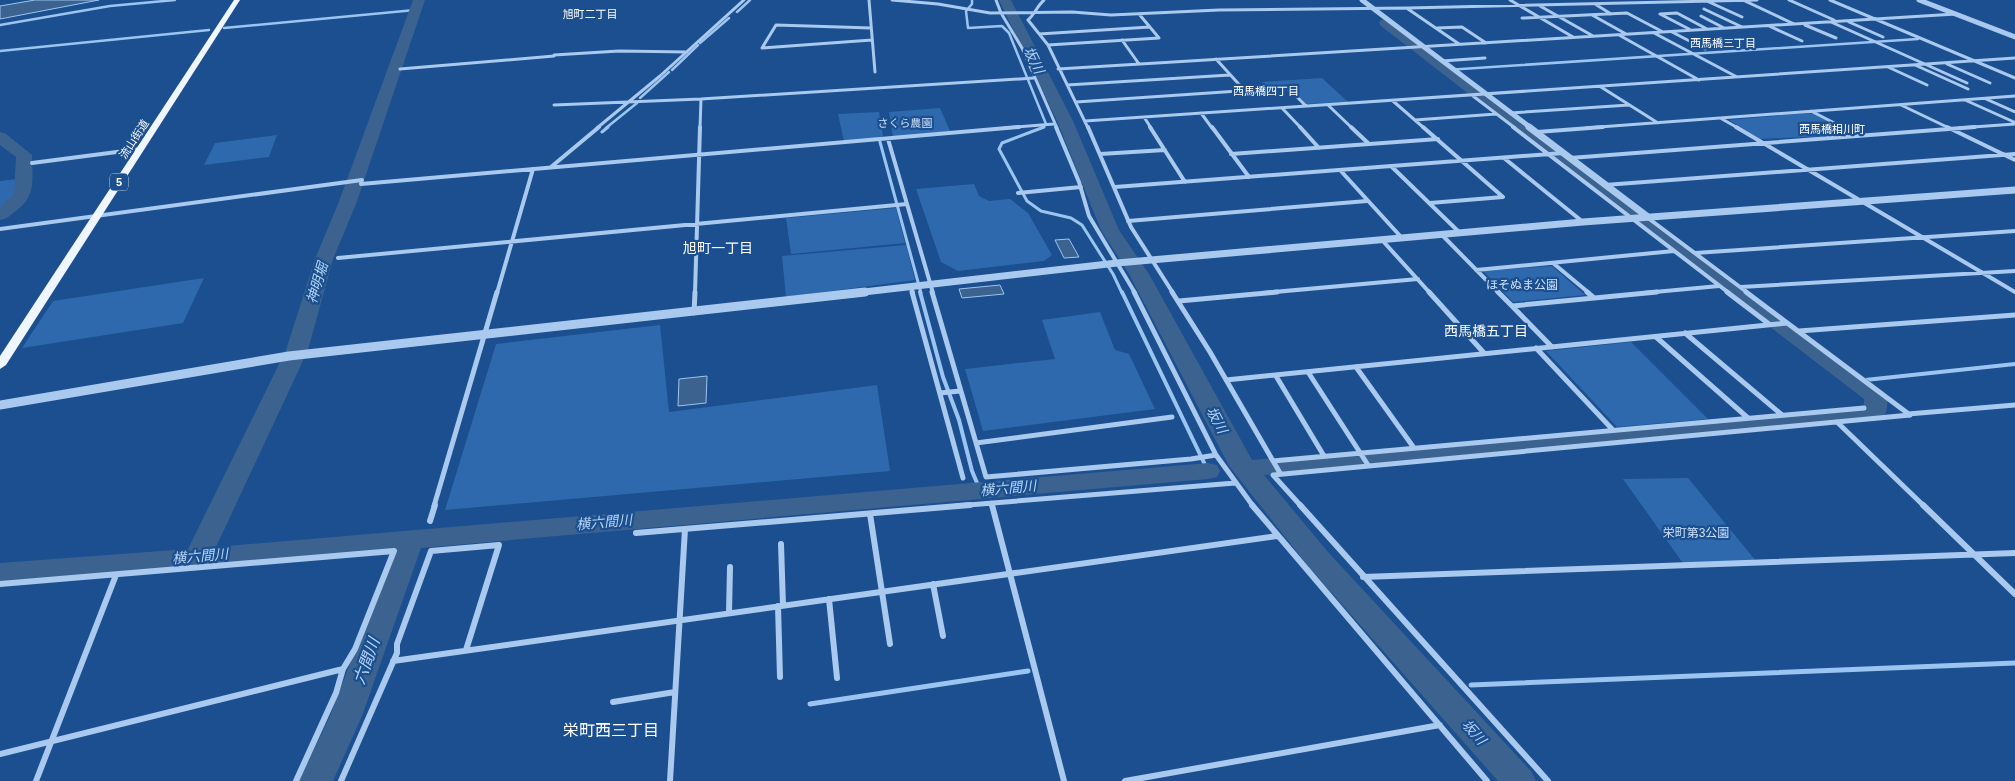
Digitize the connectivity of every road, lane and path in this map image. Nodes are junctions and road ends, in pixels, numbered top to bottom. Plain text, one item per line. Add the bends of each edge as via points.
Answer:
1 (237, 0) edge
2 (744, 0) edge
3 (869, 0) edge
4 (892, 0) edge
5 (996, 0) edge
6 (1044, 0) edge
7 (1362, 0) edge
8 (1510, 0) edge
9 (1548, 0) edge
10 (1743, 0) edge
11 (1757, 0) edge
12 (1788, 0) edge
13 (1830, 0) edge
14 (1919, 0) edge
15 (1700, 1) edge
16 (1706, 1) junction
17 (1594, 4) junction
18 (1539, 5) junction
19 (1556, 5) junction
20 (1520, 6) junction
21 (1408, 8) junction
22 (1373, 9) junction
23 (1704, 9) dead end
24 (1002, 13) junction
25 (1036, 13) junction
26 (1139, 14) junction
27 (1611, 14) junction
28 (1956, 14) junction
29 (1592, 15) junction
30 (1559, 16) junction
31 (1701, 16) dead end
32 (1522, 18) dead end
33 (1540, 18) junction
34 (1742, 18) dead end
35 (1875, 19) junction
36 (1837, 21) junction
37 (1846, 21) junction
38 (1829, 22) junction
39 (1803, 23) junction
40 (1794, 24) junction
41 (1769, 25) junction
42 (1742, 27) junction
43 (871, 28) junction
44 (1150, 28) junction
45 (1437, 28) junction
46 (1724, 28) junction
47 (1708, 29) junction
48 (1691, 30) junction
49 (1672, 31) junction
50 (1654, 32) junction
51 (1663, 32) junction
52 (1039, 34) junction
53 (1627, 34) junction
54 (1618, 35) junction
55 (1593, 36) junction
56 (1573, 37) junction
57 (1883, 37) dead end
58 (2015, 37) edge
59 (1836, 38) dead end
60 (872, 40) junction
61 (1122, 40) junction
62 (1802, 41) dead end
63 (1486, 43) junction
64 (1459, 44) junction
65 (1048, 45) junction
66 (1421, 47) junction
67 (1705, 49) dead end
68 (687, 52) junction
69 (1485, 58) dead end
70 (2015, 58) edge
71 (1216, 59) junction
72 (1442, 61) junction
73 (1976, 61) junction
74 (1944, 63) junction
75 (1138, 64) junction
76 (1926, 64) junction
77 (1914, 65) junction
78 (1888, 67) junction
79 (400, 69) dead end
80 (1058, 69) junction
81 (874, 72) dead end
82 (1230, 75) junction
83 (1738, 77) junction
84 (1034, 78) junction
85 (2015, 78) edge
86 (1700, 80) junction
87 (1967, 83) dead end
88 (1990, 83) dead end
89 (1067, 85) junction
90 (1928, 85) dead end
91 (1600, 87) junction
92 (1968, 89) dead end
93 (1245, 91) junction
94 (1486, 94) junction
95 (1472, 95) junction
96 (2015, 96) edge
97 (1984, 98) junction
98 (701, 99) junction
99 (1964, 100) junction
100 (631, 101) junction
101 (1393, 101) junction
102 (1076, 102) junction
103 (554, 105) dead end
104 (1328, 105) junction
105 (1629, 105) junction
106 (1900, 105) junction
107 (1306, 106) junction
108 (1282, 108) junction
109 (1811, 111) junction
110 (2015, 112) edge
111 (1510, 113) junction
112 (1201, 114) junction
113 (1496, 114) junction
114 (1144, 117) junction
115 (1721, 118) junction
116 (1416, 120) junction
117 (1085, 121) junction
118 (1658, 123) junction
119 (2015, 123) edge
120 (1052, 124) junction
121 (1950, 129) junction
122 (1535, 132) junction
123 (1858, 136) junction
124 (888, 139) junction
125 (1438, 139) junction
126 (1764, 143) junction
127 (1369, 144) junction
128 (1319, 148) junction
129 (141, 149) junction
130 (1165, 150) junction
131 (1563, 153) junction
132 (1100, 154) junction
133 (1231, 154) junction
134 (1551, 154) junction
135 (2015, 154) edge
136 (698, 155) junction
137 (2004, 155) junction
138 (1503, 158) junction
139 (1570, 158) junction
140 (2015, 160) edge
141 (1462, 161) junction
142 (32, 163) dead end
143 (1391, 166) junction
144 (550, 168) junction
145 (533, 170) junction
146 (1340, 170) junction
147 (1808, 170) junction
148 (1249, 177) junction
149 (1185, 182) junction
150 (1605, 185) junction
151 (1081, 187) junction
152 (1115, 187) junction
153 (2015, 190) edge
154 (1018, 193) dead end
155 (1368, 201) junction
156 (1862, 201) junction
157 (1430, 203) junction
158 (907, 204) junction
159 (96, 216) junction
160 (1640, 218) junction
161 (1128, 221) junction
162 (1583, 222) junction
163 (696, 224) junction
164 (0, 230) edge
165 (2015, 231) edge
166 (1460, 233) junction
167 (1442, 235) junction
168 (1922, 237) junction
169 (1402, 238) junction
170 (1382, 240) junction
171 (513, 241) junction
172 (1674, 251) junction
173 (1694, 252) junction
174 (338, 258) dead end
175 (1152, 260) junction
176 (1118, 263) junction
177 (1553, 263) junction
178 (1476, 270) junction
179 (2015, 271) edge
180 (1983, 273) junction
181 (1418, 279) junction
182 (930, 284) junction
183 (1719, 286) junction
184 (911, 287) junction
185 (1740, 287) junction
186 (2015, 292) edge
187 (1593, 297) junction
188 (1179, 301) junction
189 (1512, 306) junction
190 (694, 313) junction
191 (2015, 315) edge
192 (1787, 323) junction
193 (1769, 324) junction
194 (1798, 331) junction
195 (1685, 333) junction
196 (485, 336) junction
197 (1656, 337) junction
198 (1552, 347) junction
199 (1536, 348) junction
200 (1484, 353) junction
201 (0, 365) edge
202 (1356, 367) junction
203 (1308, 372) junction
204 (1276, 376) junction
205 (1226, 380) junction
206 (960, 391) junction
207 (940, 393) junction
208 (0, 405) edge
209 (2015, 405) edge
210 (1864, 408) dead end
211 (1908, 414) junction
212 (1782, 415) junction
213 (1172, 417) dead end
214 (1748, 418) junction
215 (1837, 422) junction
216 (1614, 430) junction
217 (976, 443) junction
218 (1414, 448) junction
219 (1361, 453) junction
220 (1216, 455) junction
221 (1324, 456) junction
222 (1273, 461) junction
223 (1368, 465) junction
224 (1279, 472) junction
225 (962, 478) dead end
226 (1234, 480) junction
227 (991, 503) junction
228 (870, 514) junction
229 (430, 521) dead end
230 (685, 529) junction
231 (636, 533) dead end
232 (1277, 536) junction
233 (780, 544) dead end
234 (2015, 553) edge
235 (1974, 555) junction
236 (730, 567) dead end
237 (1009, 573) junction
238 (116, 575) junction
239 (1363, 577) junction
240 (0, 584) edge
241 (933, 584) junction
242 (880, 591) junction
243 (2015, 594) edge
244 (829, 599) junction
245 (781, 606) junction
246 (729, 613) junction
247 (679, 620) junction
248 (943, 636) dead end
249 (890, 644) dead end
250 (466, 650) junction
251 (393, 661) junction
252 (343, 669) junction
253 (780, 678) dead end
254 (837, 678) dead end
255 (675, 692) junction
256 (613, 702) dead end
257 (1440, 725) junction
258 (51, 742) junction
259 (0, 754) edge
260 (36, 781) edge
261 (296, 781) edge
262 (341, 781) edge
263 (670, 781) edge
264 (1064, 781) edge
265 (1125, 781) edge
266 (1487, 781) edge
267 (1548, 781) edge

1 - 129 main road, 流山街道 / 5
2 - 68 street
3 - 43 street
4 - 24 street
5 - 24 street
6 - 25 street via 1036,7
7 - 22 street
8 - 20 street
9 - 19 street
10 - 11 street
10 - 16 street
10 - 40 street
12 - 36 street
13 - 35 street
14 - 28 street
15 - 16 street
15 - 17 street
16 - 34 street
17 - 19 street
17 - 27 street
18 - 19 street
18 - 20 street
18 - 30 street
20 - 21 street
20 - 33 street
21 - 22 street
21 - 45 street
22 - 26 street
22 - 66 street
23 - 42 street
24 - 25 street
24 - 84 street
25 - 26 street
25 - 52 street via 1028,20
26 - 44 street
27 - 29 street
27 - 51 street via 1627,13
28 - 35 street
28 - 58 street
29 - 30 street
29 - 53 street
30 - 33 street
30 - 55 street
31 - 46 street
32 - 33 street
33 - 56 street
35 - 37 street
35 - 73 street
36 - 37 street
36 - 38 street
37 - 57 street
38 - 39 street
38 - 76 street
39 - 40 street
39 - 59 street
40 - 41 street
41 - 42 street
41 - 62 street
42 - 46 street
43 - 60 street
43 - 60 street via 776,25 762,48
44 - 52 street
44 - 61 street via 1159,38
45 - 63 street via 1462,27
45 - 64 street
46 - 47 street
47 - 48 street
47 - 48 street via 1677,13 1660,14
48 - 49 street
49 - 51 street
49 - 67 street
50 - 51 street
50 - 53 street
50 - 83 street
52 - 65 street
53 - 54 street
54 - 55 street
54 - 86 street
55 - 56 street
56 - 63 street
60 - 81 street
61 - 65 street
61 - 75 street
63 - 64 street
64 - 66 street
65 - 80 street
66 - 71 street
66 - 72 street
68 - 79 street via 619,50
68 - 100 street
69 - 72 street
70 - 73 street
71 - 75 street
71 - 82 street
72 - 94 street
73 - 74 street
73 - 85 street
74 - 76 street
74 - 88 street
75 - 80 street
76 - 77 street
76 - 87 street
77 - 78 street
77 - 92 street
78 - 83 street
78 - 90 street
80 - 89 street
82 - 89 street
82 - 93 street
83 - 86 street
84 - 98 street
84 - 120 street
86 - 91 street
89 - 102 street
91 - 94 street
91 - 105 street
93 - 102 street
93 - 107 street via 1289,89
94 - 95 street
94 - 111 street
95 - 101 street
95 - 113 street
96 - 97 street
97 - 99 street
97 - 110 street
98 - 100 street
98 - 136 street
99 - 106 street
99 - 119 street
100 - 103 street
100 - 144 street
101 - 104 street
101 - 116 street
102 - 117 street
104 - 107 street
104 - 127 street
105 - 111 street
105 - 118 street
106 - 109 street
106 - 121 street
107 - 108 street
108 - 112 street
108 - 128 street
109 - 115 street
109 - 123 street
111 - 122 street
112 - 114 street
112 - 133 street
113 - 116 street
113 - 134 street
114 - 117 street
114 - 130 street
115 - 118 street
115 - 126 street
116 - 125 street
117 - 132 street
118 - 122 street
119 - 121 street
120 - 124 street
120 - 151 street
121 - 123 street
121 - 137 street
122 - 131 street
123 - 126 street
124 - 136 street
124 - 158 street
125 - 127 street
125 - 141 street
126 - 139 street
126 - 147 street
127 - 128 street
128 - 133 street
129 - 142 street
129 - 159 main road, 流山街道 / 5
130 - 132 street
130 - 149 street
131 - 134 street
131 - 139 street
132 - 152 street
133 - 148 street
134 - 138 street
134 - 160 street
135 - 137 street
136 - 144 street
136 - 163 street
137 - 140 street
137 - 147 street
138 - 141 street
138 - 162 street
139 - 150 street
141 - 143 street
141 - 157 street via 1503,197
143 - 146 street
143 - 157 street
144 - 145 street
145 - 159 street via 347,182
145 - 171 street
146 - 148 street
146 - 155 street
147 - 150 street
147 - 156 street
148 - 149 street
149 - 152 street
150 - 160 street
151 - 154 street
151 - 176 street via 1089,216
152 - 161 street
153 - 156 street
155 - 161 street
155 - 169 street
156 - 160 street
156 - 168 street
157 - 166 street
158 - 163 street
158 - 182 street
159 - 164 street
159 - 201 main road, 流山街道 / 5
160 - 162 street
160 - 172 street
160 - 173 street
161 - 175 street
162 - 166 street
163 - 171 street
163 - 190 street
165 - 168 street
166 - 167 street
167 - 169 street
167 - 178 street
168 - 173 street
168 - 180 street
169 - 170 street
170 - 175 street
170 - 181 street
171 - 174 street
171 - 196 street
172 - 177 street
172 - 183 street
173 - 185 street
175 - 176 street
175 - 188 street
176 - 182 street
176 - 220 street
177 - 178 street
177 - 187 street
178 - 189 street
179 - 180 street
180 - 185 street
180 - 186 street
181 - 188 street
181 - 200 street
182 - 184 street
182 - 206 street
183 - 187 street
183 - 193 street
184 - 190 street
184 - 207 street
185 - 192 street
187 - 189 street
188 - 205 street
189 - 198 street
190 - 196 street
191 - 194 street
192 - 193 street
192 - 194 street
193 - 195 street
194 - 211 street
195 - 197 street
195 - 212 street
196 - 208 street via 289,356
196 - 229 street
197 - 198 street
197 - 214 street
198 - 199 street
199 - 200 street
199 - 216 street
200 - 202 street
202 - 203 street
202 - 218 street
203 - 204 street
203 - 219 street
204 - 205 street
204 - 221 street
205 - 222 street
206 - 207 street
206 - 217 street
207 - 225 street
209 - 211 street
210 - 212 street
211 - 215 street
212 - 214 street
213 - 217 street
214 - 216 street
215 - 223 street
215 - 235 street
216 - 218 street
217 - 220 street via 986,476
218 - 219 street
219 - 221 street
219 - 223 street
220 - 226 street
221 - 222 street
222 - 224 street
223 - 224 street
224 - 239 street via 1273,475
226 - 227 street
226 - 232 street
227 - 228 street
227 - 237 street
228 - 230 street
228 - 242 street
230 - 231 street
230 - 247 street
232 - 237 street
232 - 257 street
233 - 245 street
234 - 235 street
235 - 239 street
235 - 243 street
236 - 246 street
237 - 241 street
237 - 264 street
238 - 240 street
238 - 252 street via 394,551 355,649
238 - 258 street
239 - 267 street
241 - 242 street
241 - 248 street
242 - 244 street
242 - 249 street
244 - 245 street
244 - 254 street
245 - 246 street
245 - 253 street
246 - 247 street
247 - 250 street
247 - 255 street
250 - 251 street
250 - 251 street via 499,545 431,551
251 - 262 street
252 - 258 street
252 - 261 street
255 - 256 street
255 - 263 street
257 - 265 street
257 - 266 street
258 - 259 street
258 - 260 street

